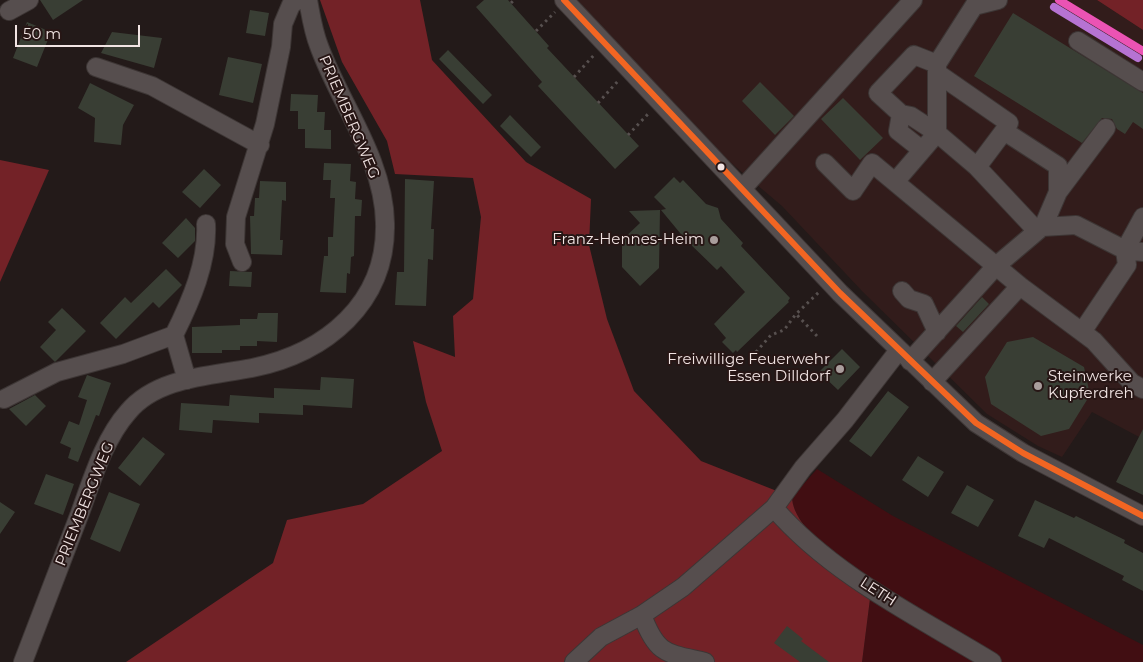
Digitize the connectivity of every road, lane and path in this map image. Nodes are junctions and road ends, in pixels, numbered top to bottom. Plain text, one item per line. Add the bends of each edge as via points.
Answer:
1 (29, 0) edge
2 (297, 0) edge
3 (308, 0) edge
4 (913, 0) edge
5 (998, 0) edge
6 (565, 1) edge
7 (9, 11) dead end
8 (536, 31) dead end
9 (1078, 41) dead end
10 (605, 44) junction
11 (96, 67) dead end
12 (937, 68) junction
13 (630, 69) junction
14 (574, 77) dead end
15 (1143, 82) edge
16 (660, 101) junction
17 (598, 103) dead end
18 (901, 114) junction
19 (1106, 128) dead end
20 (1004, 131) junction
21 (937, 132) junction
22 (628, 135) dead end
23 (260, 145) junction
24 (922, 150) junction
25 (825, 163) dead end
26 (977, 167) junction
27 (895, 182) junction
28 (742, 189) junction
29 (1058, 192) junction
30 (1143, 218) edge
31 (206, 224) dead end
32 (1040, 229) junction
33 (1125, 250) junction
34 (1143, 252) edge
35 (242, 262) dead end
36 (996, 266) junction
37 (830, 282) junction
38 (1020, 286) junction
39 (902, 291) dead end
40 (796, 314) junction
41 (937, 332) junction
42 (1082, 332) junction
43 (174, 334) junction
44 (817, 336) dead end
45 (756, 352) dead end
46 (905, 355) junction
47 (187, 380) junction
48 (932, 382) junction
49 (1143, 389) edge
50 (4, 399) dead end
51 (777, 505) junction
52 (1143, 516) edge
53 (642, 616) junction
54 (23, 662) edge
55 (574, 662) edge
56 (705, 662) edge
57 (992, 662) edge

1 - 7 street
2 - 23 street via 291,5 283,24
3 - 47 street, PRIEMBERGWEG via 318,46 375,173 385,221 381,262 375,280 356,312 343,326 315,343 255,367
4 - 28 street
5 - 12 street via 974,6
6 - 8 path
6 - 10 street
9 - 15 street
10 - 13 street
10 - 14 path
11 - 23 street via 152,86
12 - 18 street via 914,54 878,93
12 - 20 street via 1009,123
12 - 21 street
13 - 16 street
13 - 17 path
16 - 22 path
16 - 28 street
18 - 21 street via 911,116
18 - 24 street via 898,130
19 - 29 street
20 - 26 street
20 - 29 street via 1058,166
21 - 24 street
21 - 26 street
23 - 35 street via 235,223 235,248
24 - 27 street
25 - 27 street via 853,191 872,163
26 - 32 street
27 - 36 street
28 - 37 street
29 - 32 street
30 - 33 street
31 - 43 street via 206,246 199,272 191,299
32 - 33 street via 1076,224
32 - 36 street
33 - 34 street
33 - 42 street via 1127,265
36 - 38 street
36 - 41 street
37 - 40 path
37 - 46 street
38 - 42 street
38 - 48 street
39 - 41 street via 909,299 924,304
40 - 44 path
40 - 45 path via 784,330 771,335
41 - 46 street
42 - 49 street via 1094,340 1132,383
43 - 47 street
43 - 50 street via 123,354 57,372
46 - 48 street
46 - 51 street via 803,468
47 - 54 street, PRIEMBERGWEG via 156,391 128,411 119,424 87,493
48 - 52 street via 976,424
51 - 53 street via 683,587
51 - 57 street, LETH via 806,542 842,569
53 - 55 street via 601,637
53 - 56 street via 654,642 662,650

